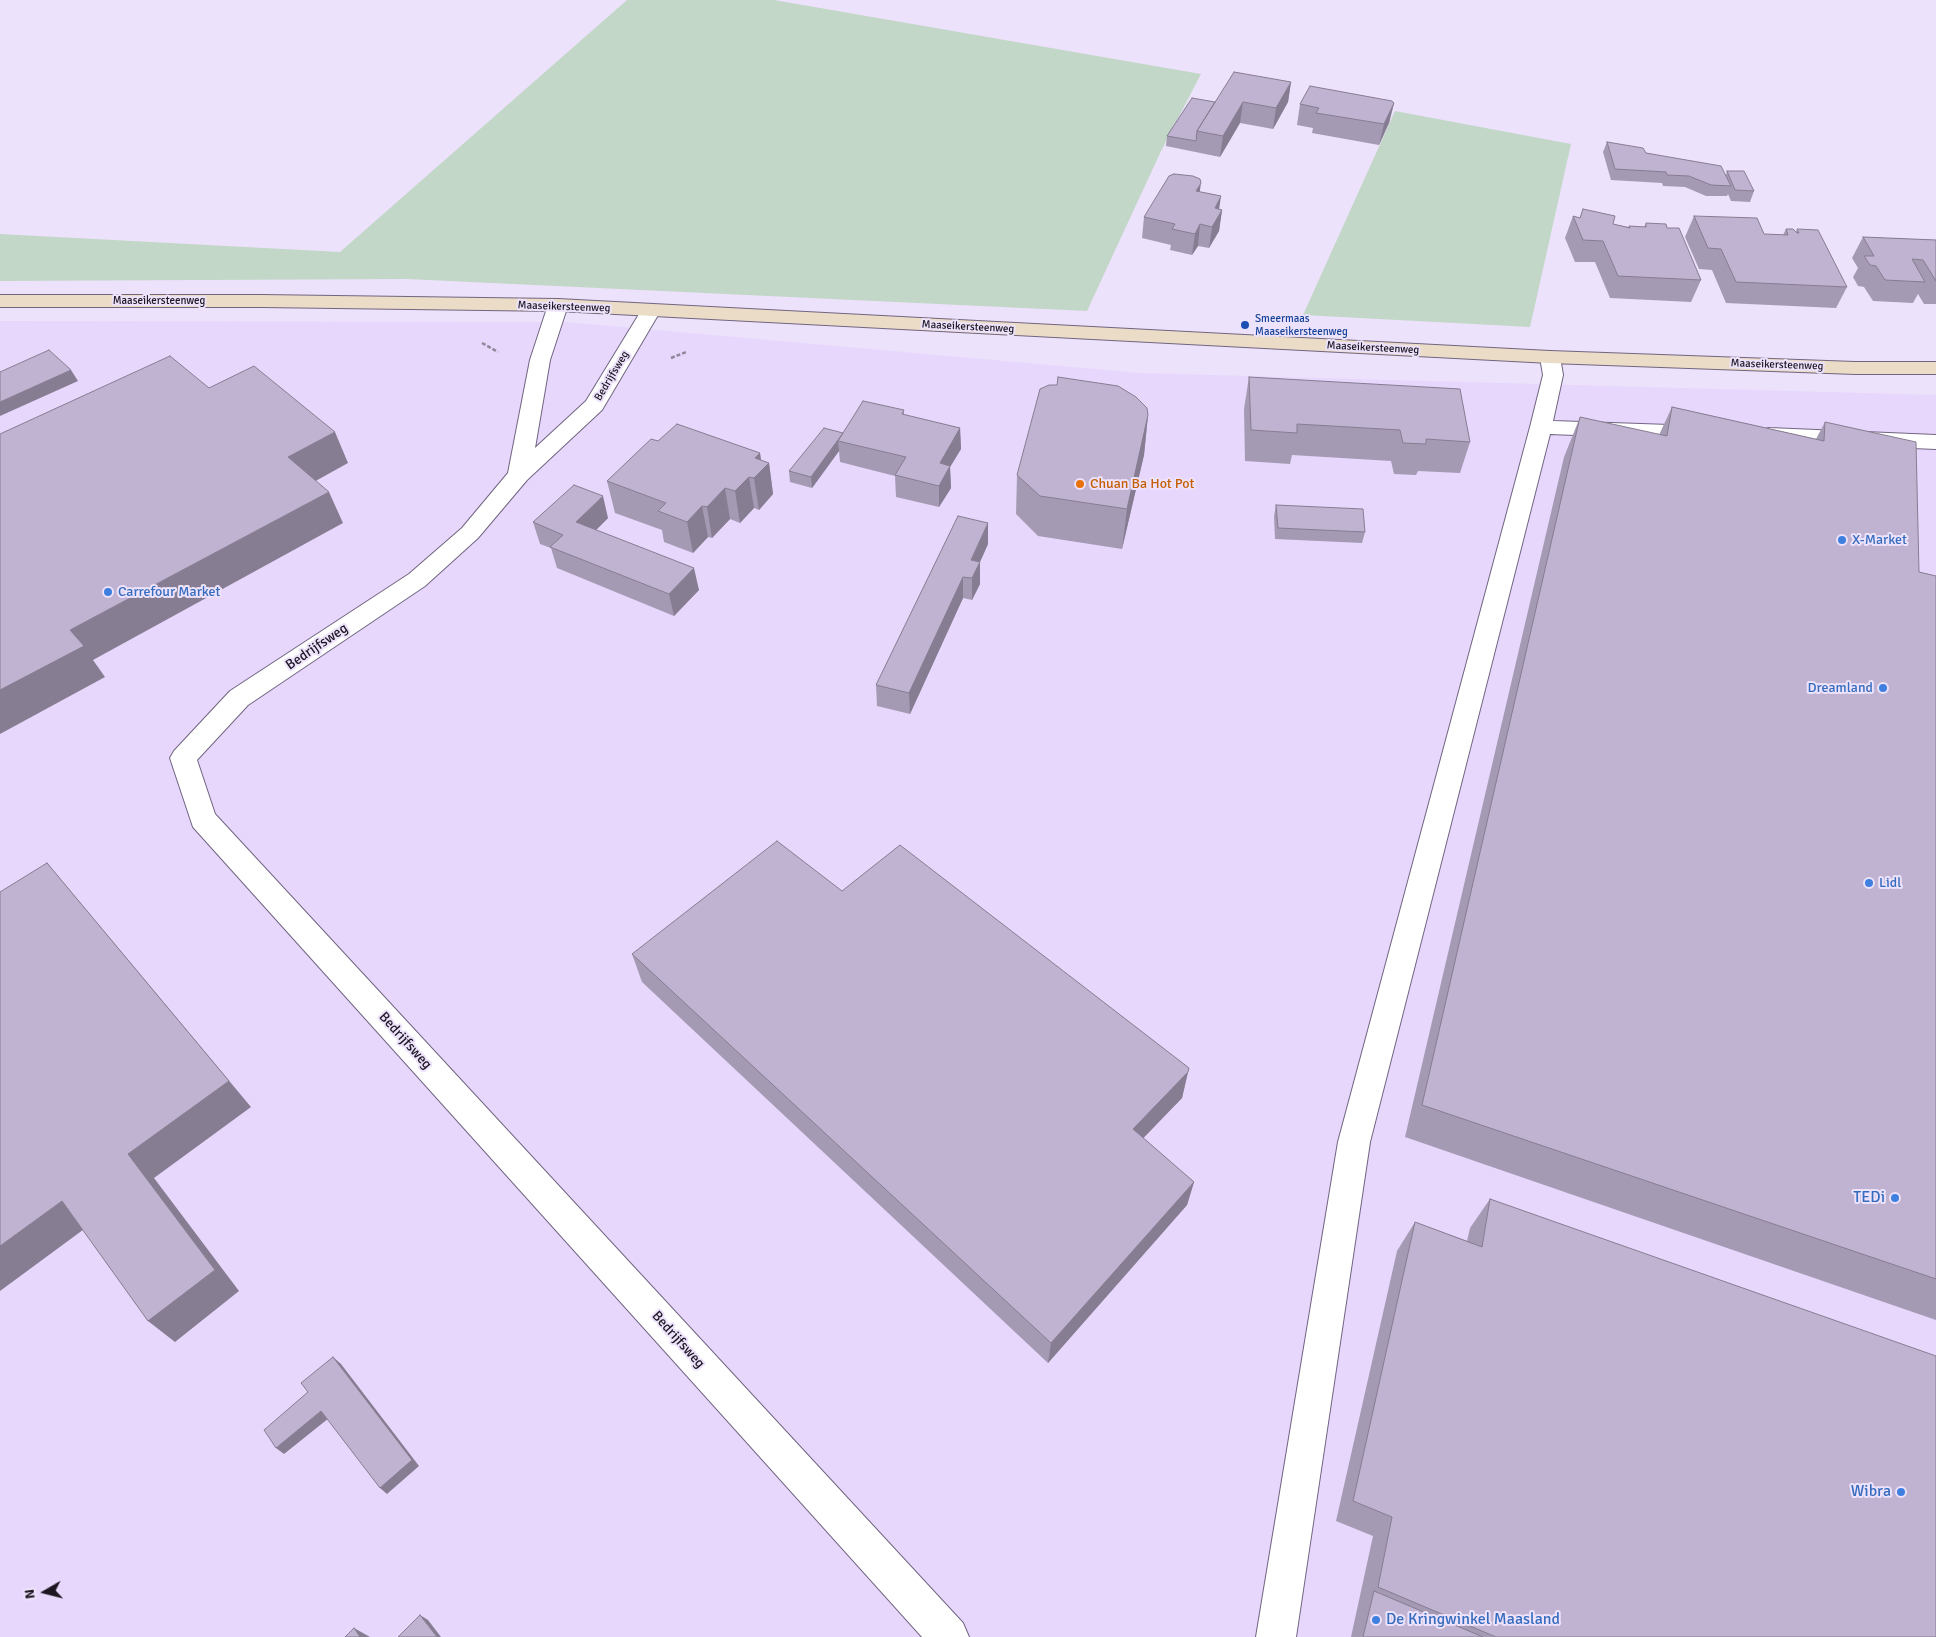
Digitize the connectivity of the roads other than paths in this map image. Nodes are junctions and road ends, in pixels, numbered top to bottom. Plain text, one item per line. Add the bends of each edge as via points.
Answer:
1 (0, 301) edge
2 (558, 305) junction
3 (651, 310) junction
4 (1550, 357) junction
5 (1936, 368) edge
6 (1542, 427) junction
7 (1720, 434) edge
8 (1749, 435) edge
9 (1936, 442) edge
10 (519, 475) junction
11 (949, 1637) edge
12 (1276, 1637) edge

1 - 2 main road, Maaseikersteenweg
2 - 3 main road, Maaseikersteenweg
2 - 10 street, Bedrijfsweg via 540,360
3 - 4 main road, Maaseikersteenweg
3 - 10 street, Bedrijfsweg via 594,405
4 - 5 main road, Maaseikersteenweg
4 - 6 street via 1552,375
6 - 7 street
6 - 12 street via 1354,1142
8 - 9 street
10 - 11 street, Bedrijfsweg via 470,533 417,580 239,698 183,758 202,819

